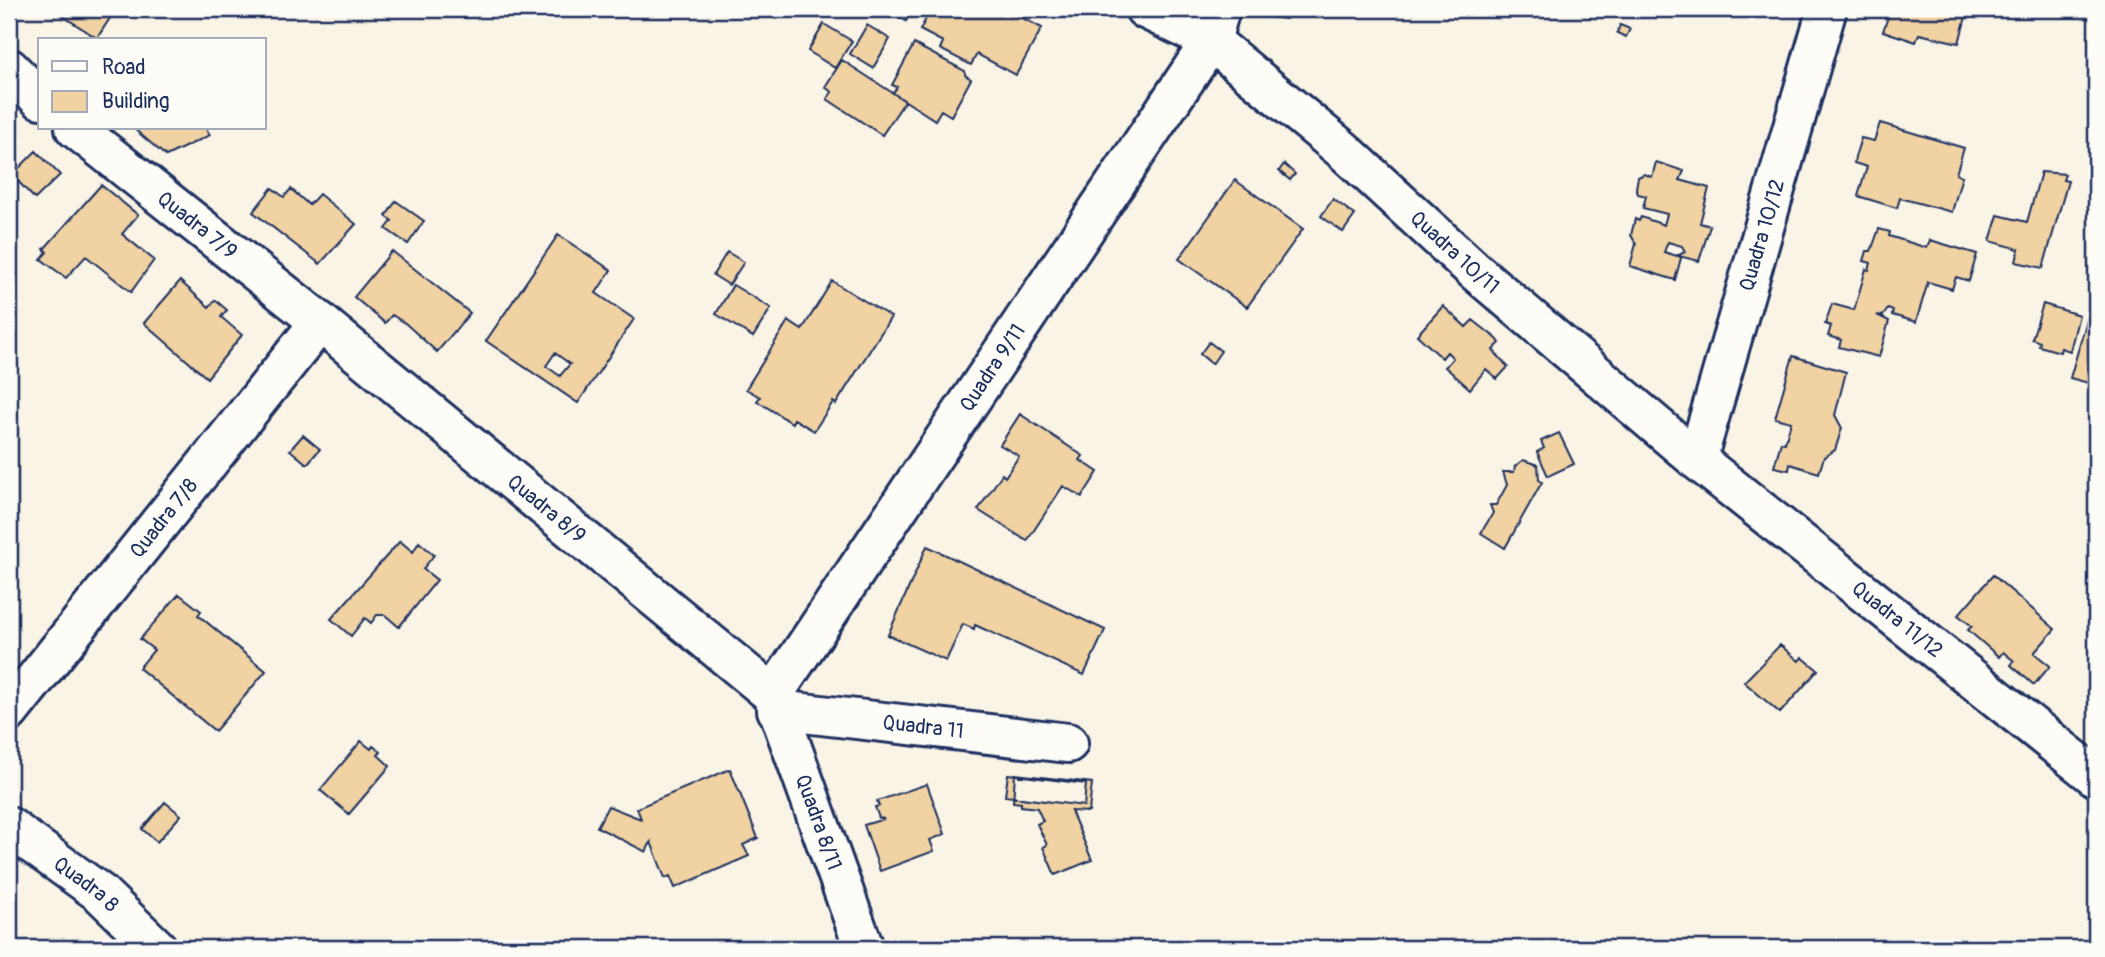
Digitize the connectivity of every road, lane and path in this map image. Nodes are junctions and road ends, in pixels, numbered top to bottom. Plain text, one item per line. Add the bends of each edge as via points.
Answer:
1 (1145, 9) edge
2 (1827, 9) edge
3 (1216, 25) edge
4 (9, 68) edge
5 (38, 97) edge
6 (78, 130) edge
7 (320, 322) junction
8 (1698, 460) junction
9 (775, 703) junction
10 (9, 712) edge
11 (1068, 743) dead end
12 (2096, 777) edge
13 (9, 827) edge
14 (157, 948) edge
15 (864, 948) edge

1 - 3 street, Quadra 10/11
2 - 8 street, Quadra 10/12
3 - 8 street, Quadra 10/11 via 1476,272
3 - 9 street, Quadra 9/11
4 - 5 street
6 - 7 street, Quadra 7/9
7 - 9 street, Quadra 8/9
7 - 10 street, Quadra 7/8
8 - 12 street, Quadra 11/12
9 - 11 street, Quadra 11
9 - 15 street, Quadra 8/11
13 - 14 street, Quadra 8 via 100,893

